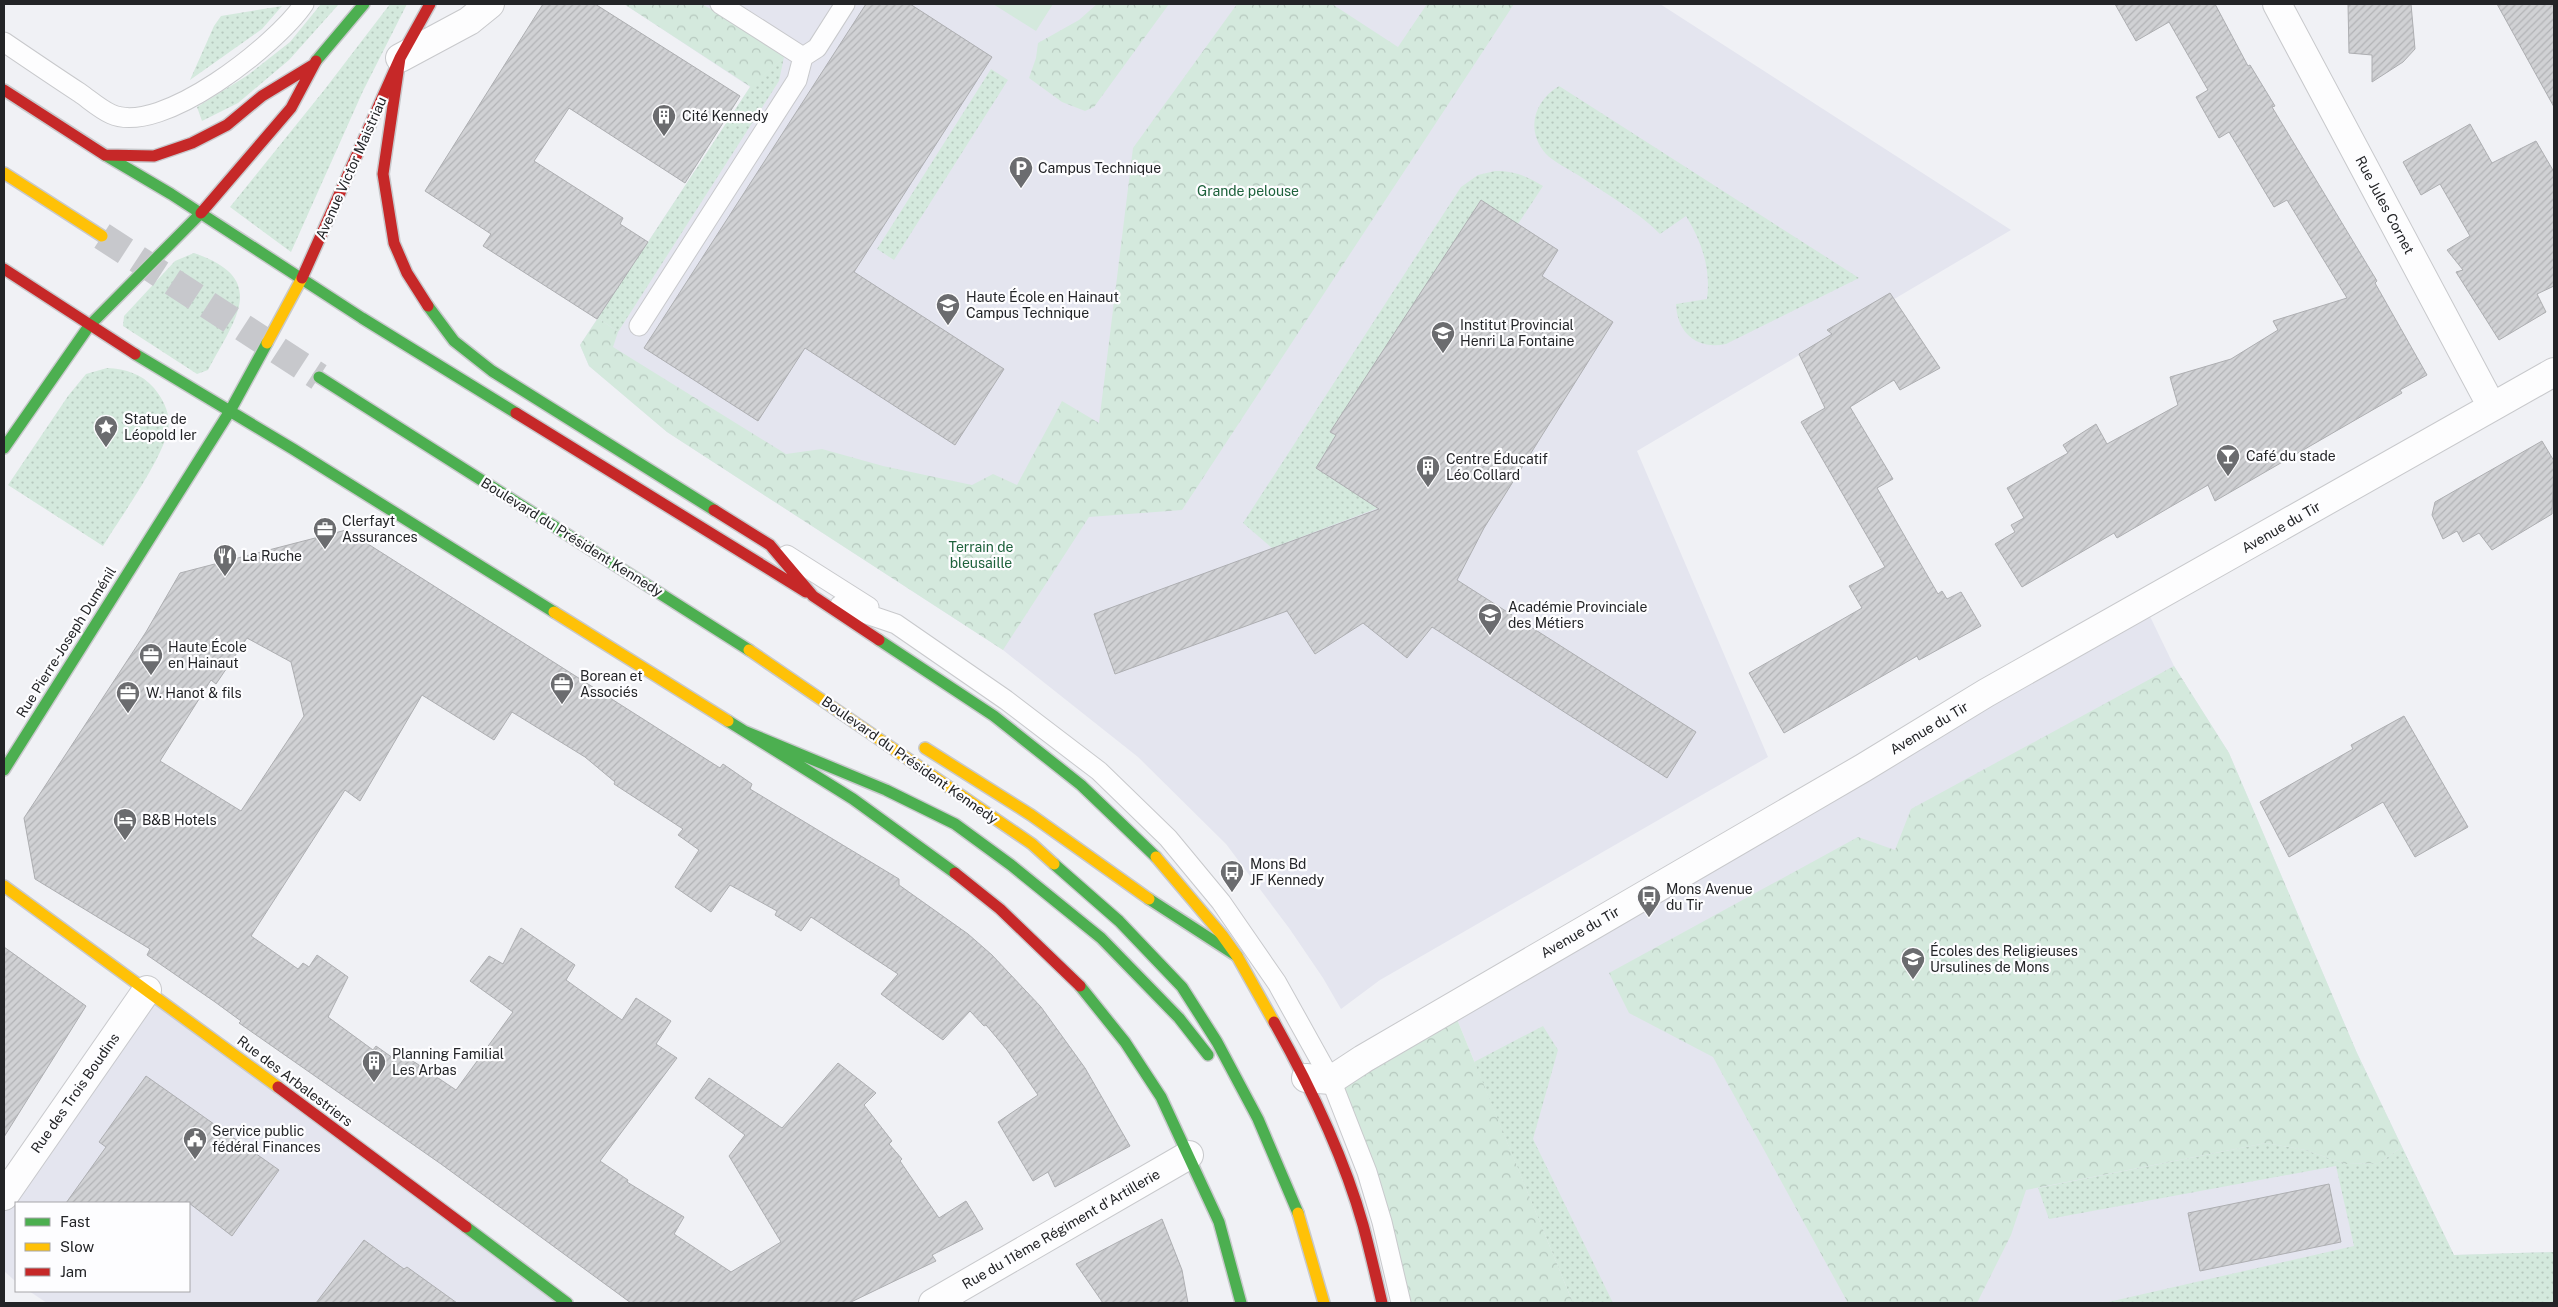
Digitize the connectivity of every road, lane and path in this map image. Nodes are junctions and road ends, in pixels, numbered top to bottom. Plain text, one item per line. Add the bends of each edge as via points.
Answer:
1 (304, 4) edge
2 (364, 4) edge
3 (430, 4) edge
4 (490, 4) edge
5 (720, 4) edge
6 (845, 4) edge
7 (2277, 4) edge
8 (4, 42) edge
9 (400, 58) junction
10 (803, 58) junction
11 (313, 65) junction
12 (4, 78) edge
13 (4, 90) edge
14 (21, 101) junction
15 (105, 155) junction
16 (4, 173) edge
17 (201, 213) junction
18 (102, 236) tunnel mouth
19 (4, 269) edge
20 (302, 278) junction
21 (89, 326) junction
22 (639, 326) dead end
23 (2554, 372) edge
24 (319, 376) tunnel mouth
25 (2492, 407) junction
26 (230, 411) junction
27 (4, 448) edge
28 (770, 545) junction
29 (812, 596) junction
30 (896, 624) junction
31 (780, 670) junction
32 (857, 709) dead end
33 (744, 731) junction
34 (916, 742) dead end
35 (4, 770) edge
36 (4, 886) edge
37 (1237, 956) junction
38 (1277, 983) junction
39 (147, 990) junction
40 (1319, 1079) junction
41 (1258, 1119) junction
42 (1189, 1155) junction
43 (4, 1196) edge
44 (567, 1303) edge
45 (933, 1303) edge
46 (1241, 1303) edge
47 (1324, 1303) edge
48 (1382, 1303) edge
49 (1401, 1303) edge

1 - 8 lane via 281,30 221,82 168,109 135,119 112,115
2 - 11 main road
3 - 9 main road, Avenue Victor Maistriau
4 - 9 street via 469,21
5 - 10 lane
6 - 10 lane via 817,48
7 - 25 street, Rue Jules Cornet
9 - 20 main road, Avenue Victor Maistriau
9 - 28 main road via 383,174 394,244 426,305 454,341 492,372
10 - 22 lane via 797,80
11 - 15 main road via 262,96 227,125 192,143 154,156
11 - 17 main road via 291,108
12 - 14 lane
13 - 14 main road
14 - 15 main road
15 - 17 main road
16 - 18 main road
17 - 20 main road
17 - 21 main road
19 - 21 main road
20 - 26 main road, Avenue Victor Maistriau
20 - 29 main road
21 - 26 main road
21 - 27 main road
23 - 25 street, Avenue du Tir
24 - 31 main road, Boulevard du Président Kennedy
25 - 40 street, Avenue du Tir via 1986,693
26 - 33 main road
26 - 35 main road, Rue Pierre-Joseph Duménil
28 - 29 main road
28 - 30 lane
29 - 30 lane
29 - 37 main road via 994,716 1081,785 1153,853
30 - 38 lane via 1006,700 1100,771 1174,846 1239,926
31 - 32 main road
31 - 41 main road, Boulevard du Président Kennedy via 1032,844 1119,921 1182,987 1218,1042
33 - 41 main road via 886,790 955,824 1011,865 1101,938 1179,1018
33 - 42 main road via 924,848 1000,909 1072,976 1125,1042 1161,1097
34 - 37 main road
36 - 39 main road, Rue des Arbalestriers
37 - 38 lane
37 - 40 main road
38 - 40 lane
39 - 43 street, Rue des Trois Boudins
39 - 44 main road, Rue des Arbalestriers
40 - 48 main road via 1363,1225
40 - 49 lane via 1367,1172
41 - 47 main road, Boulevard du Président Kennedy via 1298,1214
42 - 45 street, Rue du 11ème Régiment d'Artillerie
42 - 46 main road via 1219,1222

